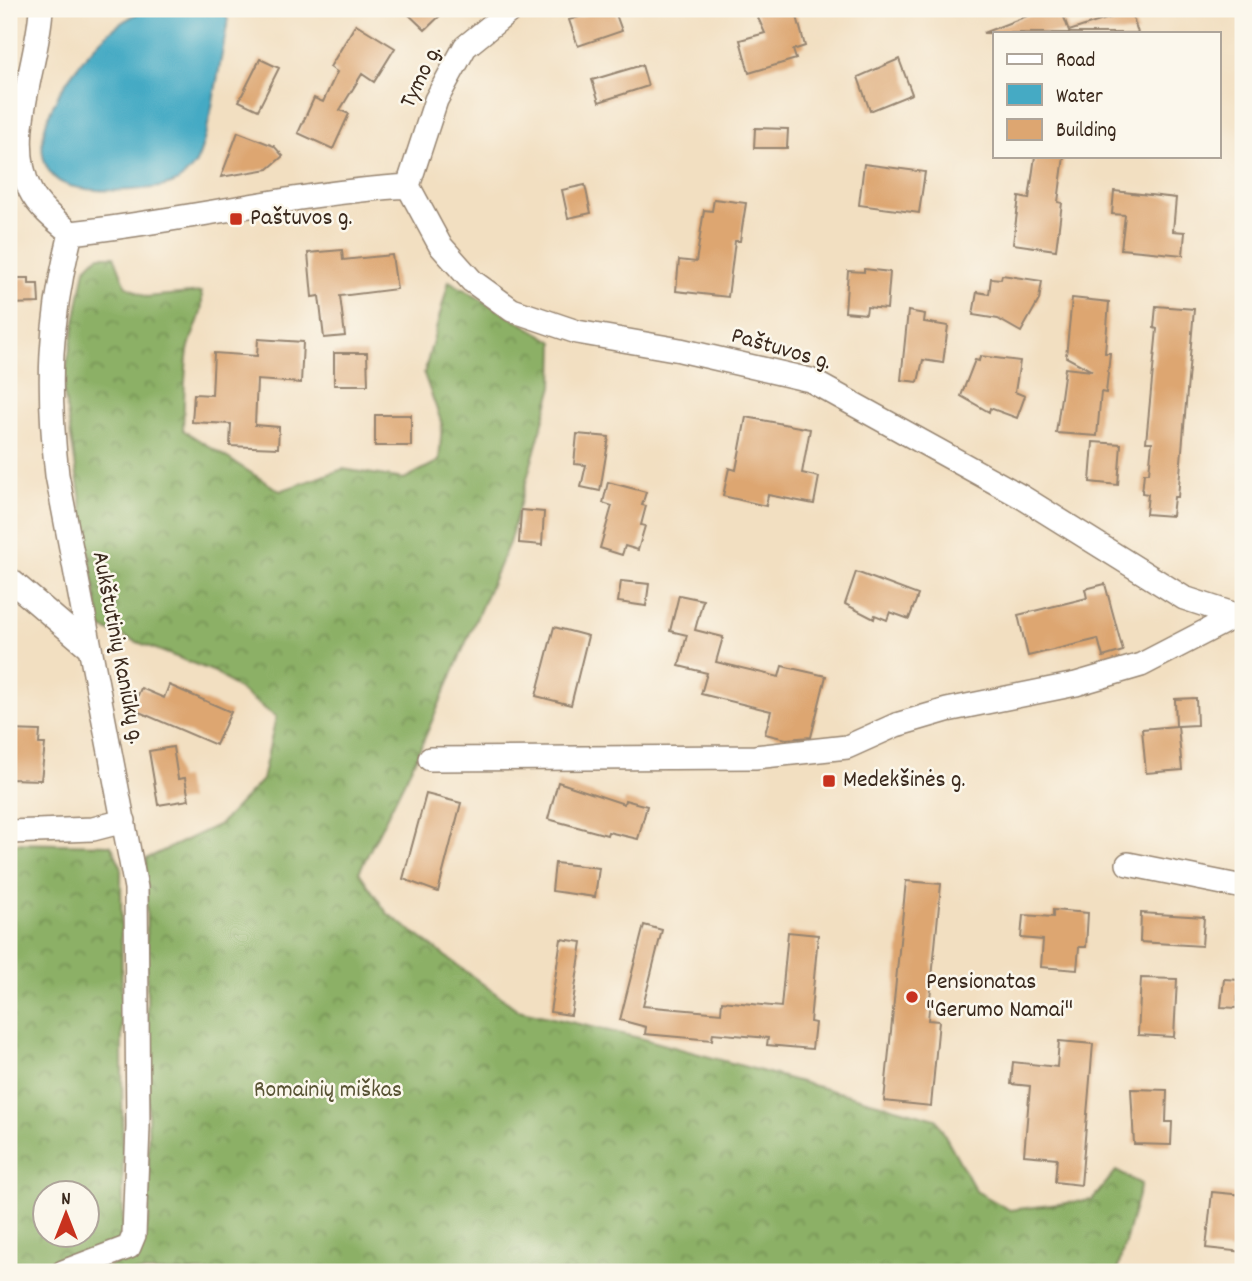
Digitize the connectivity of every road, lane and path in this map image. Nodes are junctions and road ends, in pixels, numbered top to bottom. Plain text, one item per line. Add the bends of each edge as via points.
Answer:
1 (41, 9) edge
2 (513, 9) edge
3 (15, 128) edge
4 (408, 186) junction
5 (71, 233) junction
6 (9, 579) edge
7 (1240, 613) edge
8 (90, 648) junction
9 (430, 759) dead end
10 (124, 821) junction
11 (9, 832) edge
12 (1128, 864) dead end
13 (1243, 887) edge
14 (63, 1272) edge

1 - 3 street via 40,37
2 - 4 street, Tymo g. via 465,47 436,100
3 - 5 street via 30,191
4 - 5 street
4 - 7 street, Paštuvos g. via 440,245 472,281 512,310 576,332 810,380 1022,497 1184,598
5 - 8 street, Aukštutinių Kaniūkų g. via 52,320 50,414
6 - 8 street
7 - 9 street via 1141,665 1076,684 947,710 896,725 847,747 755,757
8 - 10 street, Aukštutinių Kaniūkų g.
10 - 11 street via 93,829
10 - 14 street, Aukštutinių Kaniūkų g. via 136,888 134,1236 130,1247
12 - 13 street

